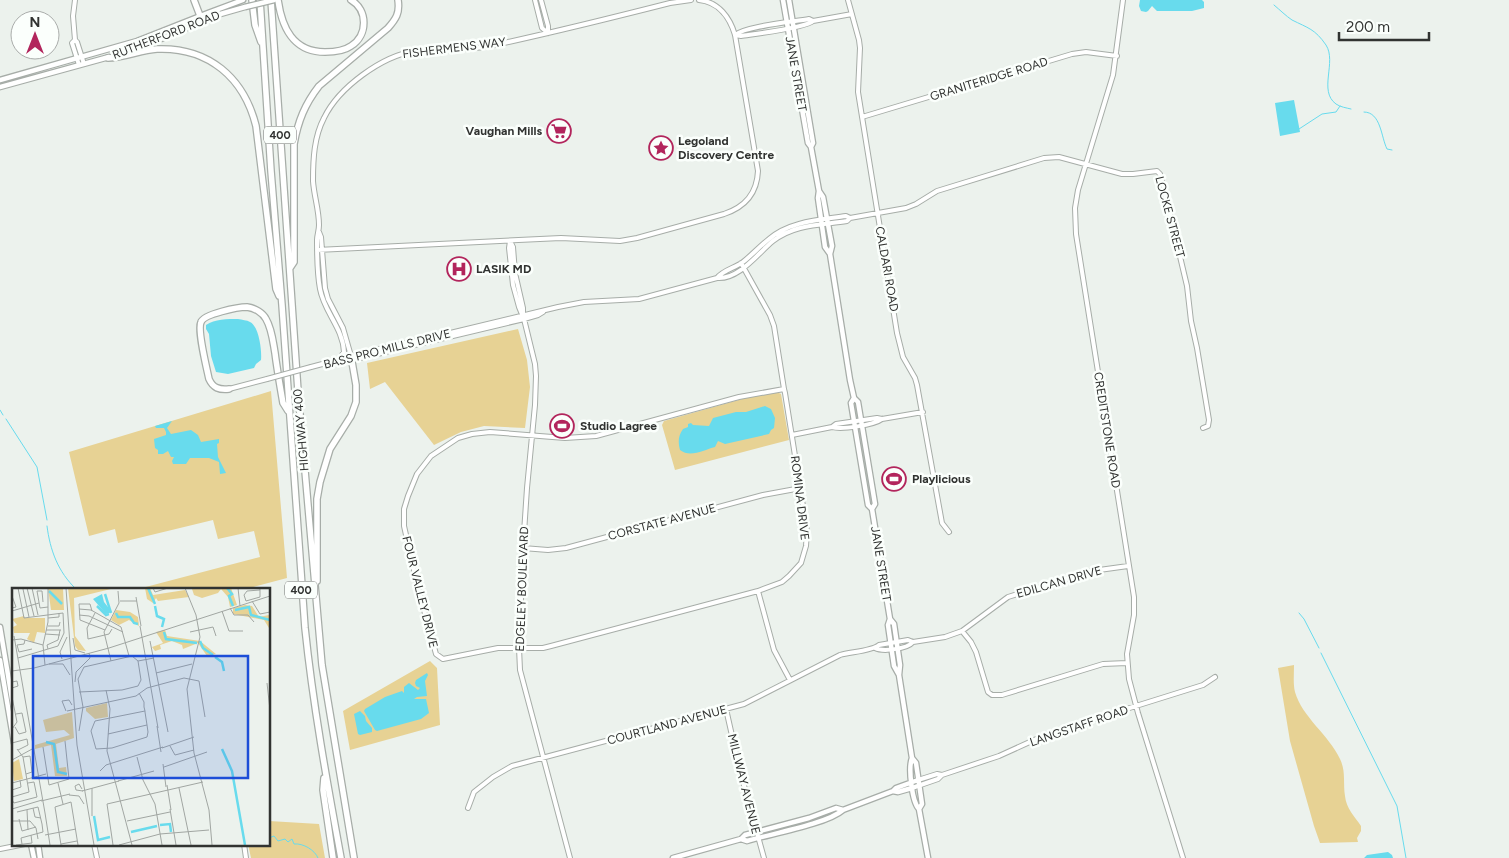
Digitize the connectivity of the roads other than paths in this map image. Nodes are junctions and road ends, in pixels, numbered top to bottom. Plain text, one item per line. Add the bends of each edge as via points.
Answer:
1 (75, 0) edge
2 (194, 0) edge
3 (243, 0) edge
4 (252, 0) edge
5 (260, 0) edge
6 (272, 0) edge
7 (278, 0) edge
8 (351, 0) edge
9 (398, 0) edge
10 (535, 0) edge
11 (541, 0) edge
12 (691, 0) edge
13 (699, 0) edge
14 (782, 0) edge
15 (789, 0) edge
16 (848, 0) edge
17 (1123, 0) edge
18 (670, 1) edge
19 (852, 14) junction
20 (201, 19) junction
21 (793, 25) junction
22 (787, 26) junction
23 (548, 33) junction
24 (735, 35) junction
25 (264, 50) junction
26 (1117, 56) junction
27 (79, 58) junction
28 (108, 58) junction
29 (81, 65) junction
30 (0, 80) edge
31 (0, 87) edge
32 (862, 116) junction
33 (811, 147) junction
34 (1086, 164) junction
35 (877, 213) junction
36 (824, 222) junction
37 (510, 242) junction
38 (320, 250) junction
39 (741, 263) junction
40 (743, 268) junction
41 (290, 269) junction
42 (717, 278) junction
43 (282, 305) junction
44 (524, 317) junction
45 (351, 358) junction
46 (339, 359) junction
47 (229, 389) joint
48 (784, 389) junction
49 (854, 398) junction
50 (289, 412) junction
51 (923, 412) junction
52 (855, 423) junction
53 (862, 423) junction
54 (1203, 428) dead end
55 (792, 435) junction
56 (532, 436) junction
57 (801, 488) junction
58 (872, 509) junction
59 (949, 532) dead end
60 (523, 548) junction
61 (1128, 566) junction
62 (315, 591) junction
63 (758, 591) junction
64 (890, 619) junction
65 (0, 628) edge
66 (962, 630) junction
67 (897, 645) junction
68 (891, 646) junction
69 (2, 648) edge
70 (519, 648) junction
71 (0, 660) edge
72 (1127, 663) junction
73 (899, 675) junction
74 (1215, 677) dead end
75 (790, 680) junction
76 (12, 700) edge
77 (1137, 706) junction
78 (726, 709) junction
79 (12, 732) edge
80 (543, 757) junction
81 (912, 758) junction
82 (324, 766) junction
83 (942, 775) junction
84 (918, 780) junction
85 (912, 785) junction
86 (919, 786) junction
87 (468, 808) dead end
88 (919, 809) junction
89 (844, 810) junction
90 (757, 831) junction
91 (758, 838) junction
92 (741, 839) junction
93 (12, 843) edge
94 (9, 846) junction
95 (18, 846) edge
96 (0, 848) edge
97 (333, 858) edge
98 (340, 858) edge
99 (354, 858) edge
100 (570, 858) edge
101 (673, 858) edge
102 (764, 858) edge
103 (928, 858) edge
104 (1183, 858) edge

1 - 27 street via 73,16
2 - 20 highway
3 - 20 main road, RUTHERFORD ROAD
4 - 25 highway
5 - 25 highway, HIGHWAY 400 / 400
6 - 20 main road, RUTHERFORD ROAD, bridge
6 - 41 highway, HIGHWAY 400 / 400
7 - 8 highway via 282,20 295,41 308,50 333,52 352,46 362,31 363,12
9 - 41 highway via 396,18 388,28 319,86 302,112 294,144 294,262
10 - 23 street via 542,28
11 - 23 street
12 - 18 street, FISHERMENS WAY
13 - 24 street via 712,4 725,14
14 - 22 main road, JANE STREET
15 - 21 main road, JANE STREET
16 - 19 street, CALDARI ROAD
17 - 26 street, CREDITSTONE ROAD
18 - 23 street, FISHERMENS WAY
19 - 21 street via 809,19
19 - 32 street, CALDARI ROAD via 860,48 858,92
20 - 27 main road, RUTHERFORD ROAD
20 - 28 main road, RUTHERFORD ROAD
21 - 22 street
21 - 33 main road, JANE STREET via 813,143
22 - 24 street via 740,31
22 - 33 main road, JANE STREET
23 - 38 street, FISHERMENS WAY via 488,46 400,54 359,78 334,102 324,118 315,145 313,182 318,206
24 - 37 street via 758,171 754,192 742,206 629,240 561,238
25 - 43 highway, HIGHWAY 400 / 400
26 - 32 street, GRANITERIDGE ROAD via 1086,52 1071,54
26 - 34 street, CREDITSTONE ROAD
27 - 29 street
27 - 30 main road, RUTHERFORD ROAD
28 - 29 main road, RUTHERFORD ROAD
28 - 43 highway via 156,49 184,52 219,67 238,86 248,102 256,126 276,289
29 - 31 main road, RUTHERFORD ROAD
32 - 35 street, CALDARI ROAD
33 - 36 main road, JANE STREET via 823,197
34 - 35 street, LOCKE STREET via 1059,157 1044,158 937,191 916,204
34 - 54 street, LOCKE STREET via 1122,174 1155,170 1160,174 1187,286 1209,420 1208,426
34 - 61 street, CREDITSTONE ROAD via 1075,208 1076,234
35 - 36 street, LOCKE STREET via 847,221
35 - 51 street, CALDARI ROAD via 903,357 915,378
36 - 39 street, BASS PRO MILLS DRIVE via 799,224 781,231
36 - 40 street, BASS PRO MILLS DRIVE via 783,234
36 - 49 main road, JANE STREET via 832,246 830,254
37 - 38 street
37 - 44 street, EDGELEY BOULEVARD
38 - 45 street, FISHERMENS WAY via 328,299 343,328
38 - 46 street, FISHERMENS WAY via 320,290 344,348
39 - 40 street, ROMINA DRIVE
39 - 42 street, BASS PRO MILLS DRIVE
40 - 42 street, BASS PRO MILLS DRIVE via 722,279
40 - 48 street, ROMINA DRIVE via 770,315
41 - 62 highway, HIGHWAY 400 / 400
42 - 44 street, BASS PRO MILLS DRIVE via 639,299 571,304
43 - 50 highway, HIGHWAY 400 / 400
44 - 45 street, BASS PRO MILLS DRIVE
44 - 56 street, EDGELEY BOULEVARD via 536,376
45 - 46 street, BASS PRO MILLS DRIVE
45 - 62 highway via 356,402 330,449 317,499 318,575
46 - 47 street, BASS PRO MILLS DRIVE, bridge
47 - 50 highway via 222,390 211,384 201,322 207,316 236,308 253,308 262,314 270,327 283,403
48 - 55 street, ROMINA DRIVE
48 - 56 street, FOUR VALLEY DRIVE via 739,397 596,436
49 - 52 main road, JANE STREET via 851,403
49 - 53 main road, JANE STREET via 858,402
50 - 82 highway, HIGHWAY 400 / 400 via 304,628
51 - 53 street
51 - 59 street, CALDARI ROAD via 942,523
52 - 53 street
52 - 55 street via 836,424
52 - 58 main road, JANE STREET via 868,505
53 - 58 main road, JANE STREET via 875,504
55 - 57 street, ROMINA DRIVE
56 - 60 street, EDGELEY BOULEVARD
56 - 70 street, FOUR VALLEY DRIVE via 490,432 458,438 424,464 404,509 408,548 436,654 443,659 498,648
57 - 60 street, CORSTATE AVENUE via 763,495 566,548
57 - 63 street, ROMINA DRIVE via 808,539 801,563 782,582
58 - 64 main road, JANE STREET
60 - 70 street, EDGELEY BOULEVARD
61 - 66 street, EDILCAN DRIVE via 1092,571 1008,597
61 - 72 street, CREDITSTONE ROAD via 1134,615
62 - 99 highway, HIGHWAY 400 / 400 via 322,665
63 - 70 street, ROMINA DRIVE via 543,648
63 - 75 street via 774,650
64 - 67 main road, JANE STREET via 894,624
64 - 68 main road, JANE STREET
65 - 69 main road
66 - 67 street, EDILCAN DRIVE via 945,637 913,642 910,646
66 - 72 street via 974,648 988,692 992,695 1103,664
67 - 68 street, EDILCAN DRIVE
67 - 73 main road, JANE STREET
68 - 73 main road, JANE STREET
68 - 75 street, COURTLAND AVENUE via 878,645 840,655
69 - 76 main road
70 - 80 street, EDGELEY BOULEVARD via 522,680
71 - 79 main road
72 - 77 street, CREDITSTONE ROAD
73 - 81 main road, JANE STREET
74 - 77 street, LANGSTAFF ROAD via 1203,685
75 - 78 street, COURTLAND AVENUE via 744,704
77 - 83 street, LANGSTAFF ROAD via 1064,729
77 - 104 street, CREDITSTONE ROAD
78 - 80 street, COURTLAND AVENUE
78 - 90 street, MILLWAY AVENUE
80 - 87 street, COURTLAND AVENUE via 512,766 493,777 474,792
80 - 100 street, EDGELEY BOULEVARD
81 - 84 main road, JANE STREET via 916,763
81 - 85 main road, JANE STREET
82 - 97 highway via 323,790
82 - 98 highway, HIGHWAY 400 / 400
83 - 84 street, LANGSTAFF ROAD
83 - 86 street, LANGSTAFF ROAD
84 - 85 main road, LANGSTAFF ROAD
84 - 86 main road, JANE STREET
85 - 86 street, LANGSTAFF ROAD
85 - 88 main road, JANE STREET via 915,806
85 - 89 main road, LANGSTAFF ROAD via 896,788
86 - 88 main road, JANE STREET via 922,804
88 - 103 main road, JANE STREET
89 - 90 main road, LANGSTAFF ROAD via 836,808
89 - 91 main road, LANGSTAFF ROAD via 811,824
90 - 91 street, MILLWAY AVENUE
90 - 92 main road, LANGSTAFF ROAD
91 - 92 main road, LANGSTAFF ROAD
91 - 102 street, MILLWAY AVENUE
92 - 101 main road, LANGSTAFF ROAD
93 - 94 street
94 - 95 street
94 - 96 street

